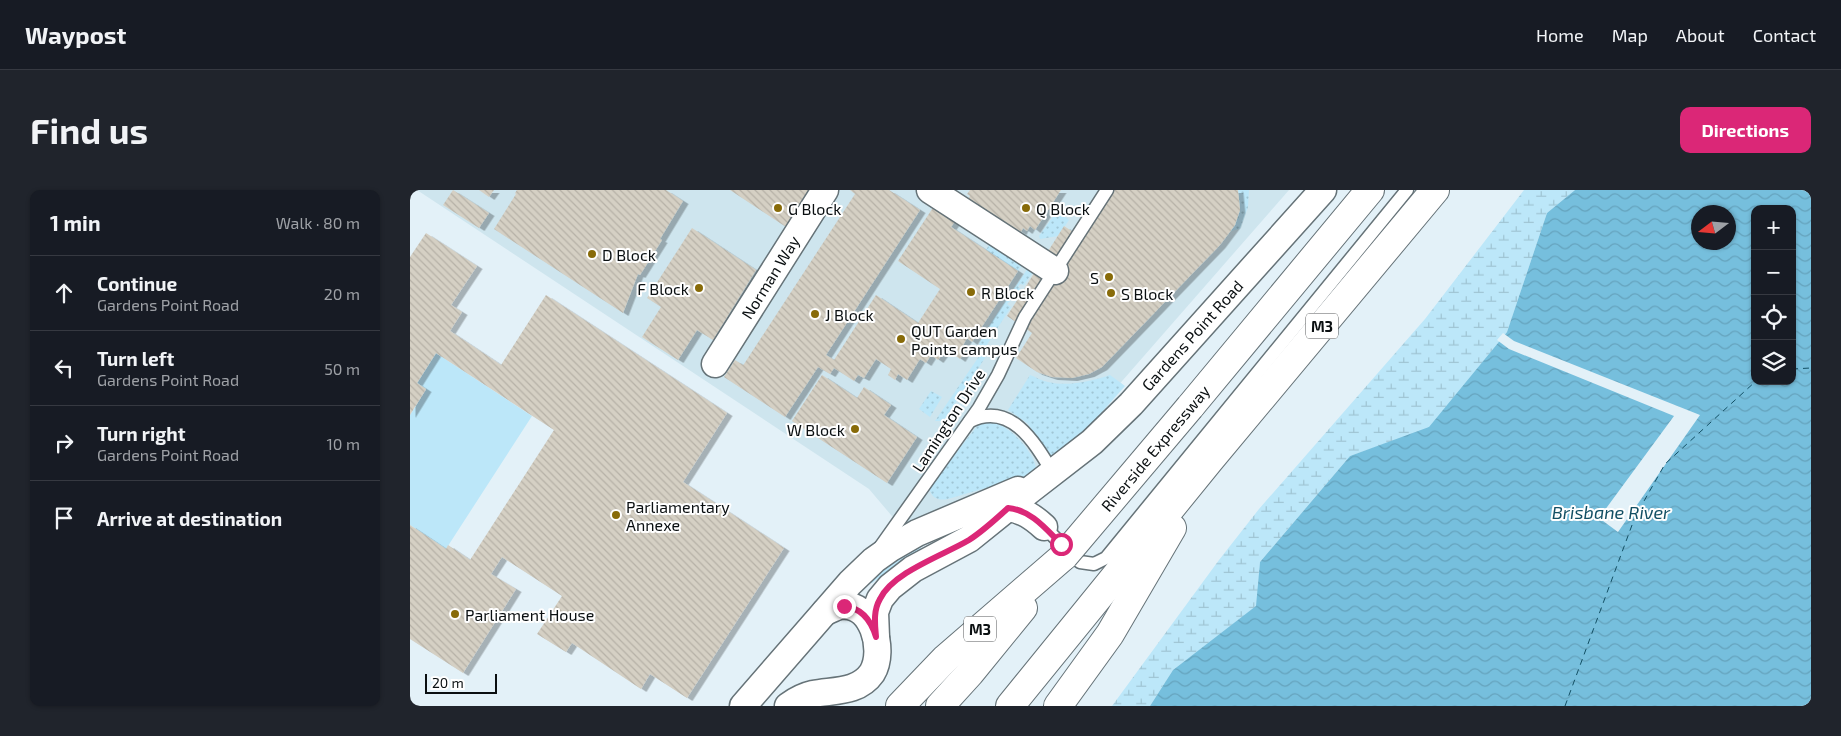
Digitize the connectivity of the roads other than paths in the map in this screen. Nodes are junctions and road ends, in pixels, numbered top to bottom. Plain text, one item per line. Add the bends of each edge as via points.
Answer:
1 (825, 190) edge
2 (930, 190) edge
3 (1107, 190) edge
4 (1323, 190) edge
5 (1370, 190) edge
6 (1407, 190) edge
7 (1435, 190) edge
8 (1055, 271) junction
9 (714, 364) dead end
10 (970, 421) junction
11 (1209, 461) junction
12 (1053, 473) junction
13 (1008, 508) junction
14 (1044, 527) joint
15 (1064, 556) junction
16 (850, 583) junction
17 (825, 612) junction
18 (876, 637) junction
19 (743, 706) edge
20 (788, 706) edge
21 (900, 706) edge
22 (940, 706) edge
23 (1010, 706) edge
24 (1058, 706) edge

1 - 9 street, Norman Way
2 - 8 street
3 - 8 lane, Lamington Drive
4 - 12 street, Gardens Point Road via 1110,425
5 - 15 highway, Riverside Expressway / M3, bridge
6 - 14 lane via 1106,558 1094,564 1080,562
7 - 11 highway, M3
8 - 10 lane, Lamington Drive via 1025,317 998,375
10 - 12 lane via 982,415 1014,421 1035,443
10 - 16 lane, Lamington Drive via 888,538
11 - 23 highway, M3
11 - 24 highway, M3 via 1128,605
12 - 13 street, Gardens Point Road
12 - 16 street, Gardens Point Road via 903,541 874,560
13 - 14 street via 1029,514
13 - 18 street, Gardens Point Road via 969,539 913,569 890,587 880,598 875,612
15 - 21 highway, M3 via 946,658
15 - 22 highway, Riverside Expressway / M3
16 - 17 street, Gardens Point Road
17 - 18 street, Gardens Point Road via 840,606 857,610 868,619
17 - 19 street, Gardens Point Road
18 - 20 street, Gardens Point Road via 877,662 868,678 852,688 810,695

